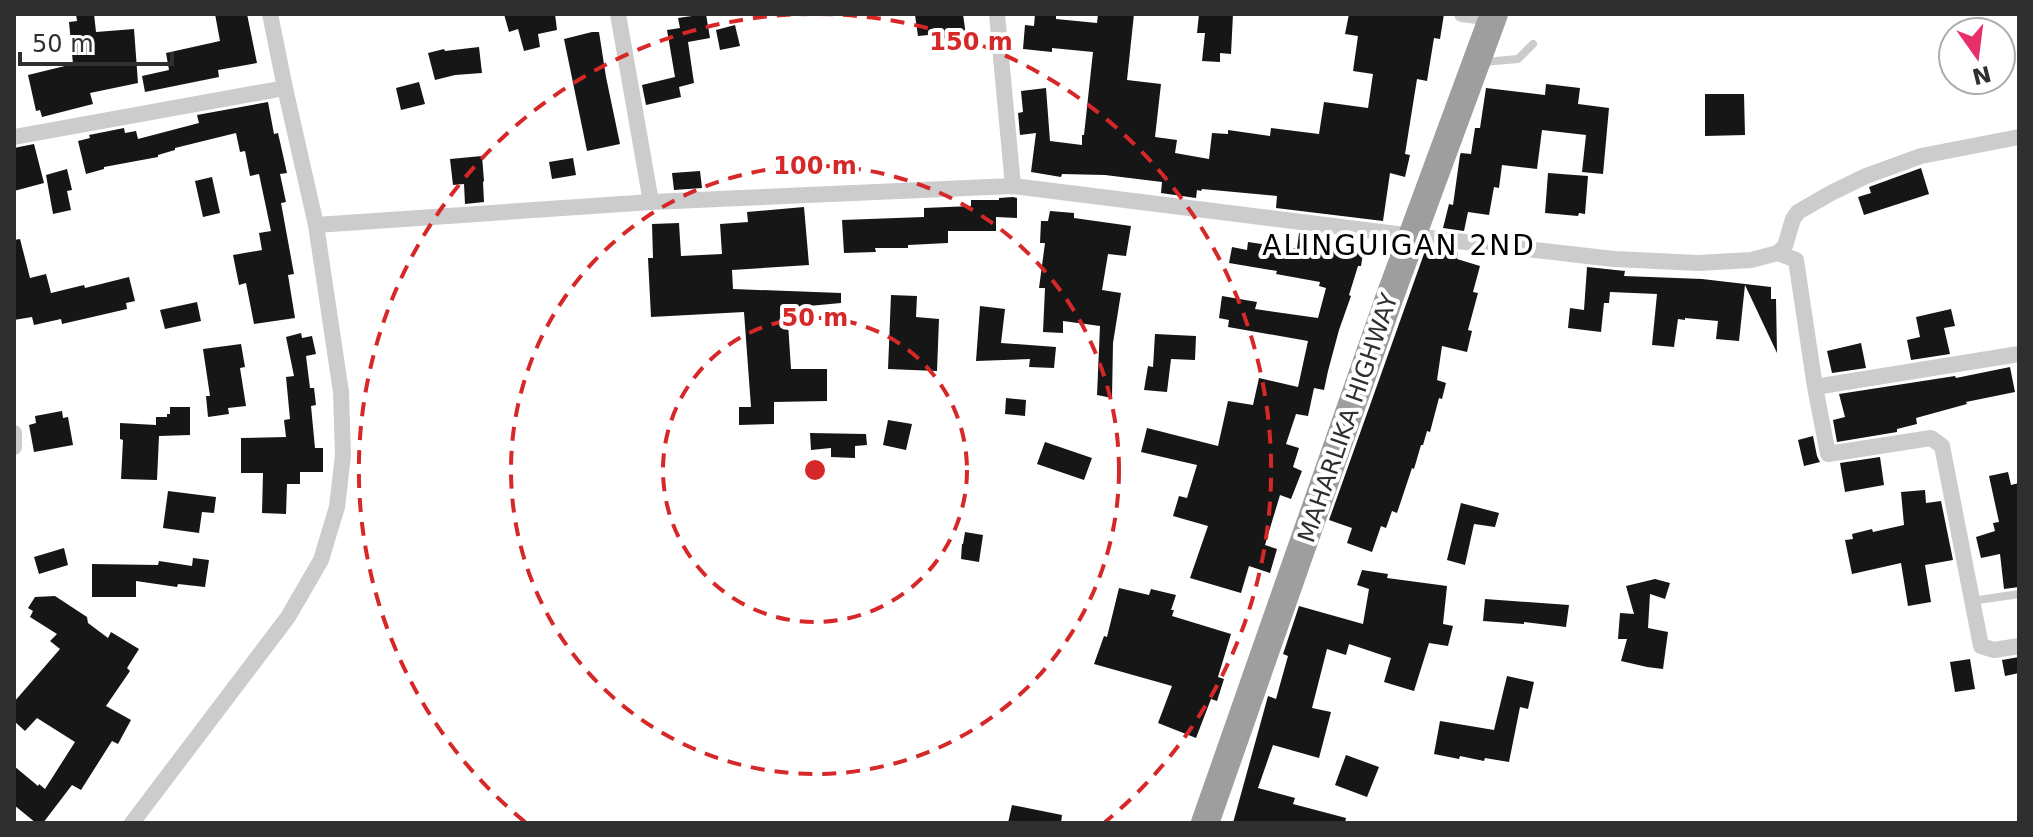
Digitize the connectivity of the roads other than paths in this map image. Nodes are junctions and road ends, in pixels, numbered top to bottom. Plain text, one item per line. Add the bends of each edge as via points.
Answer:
1 (270, 14) edge
2 (618, 14) edge
3 (997, 14) edge
4 (1462, 14) edge
5 (1493, 16) edge
6 (1533, 44) dead end
7 (1476, 63) junction
8 (285, 88) junction
9 (14, 137) edge
10 (2019, 137) edge
11 (1013, 186) junction
12 (651, 202) junction
13 (316, 225) junction
14 (1413, 236) junction
15 (1778, 253) junction
16 (2019, 354) edge
17 (1815, 387) junction
18 (14, 433) edge
19 (14, 447) edge
20 (2019, 594) edge
21 (1971, 601) junction
22 (2019, 646) edge
23 (132, 823) edge
24 (1205, 823) edge

1 - 8 street
2 - 12 street
3 - 11 street
4 - 5 street
5 - 7 highway, MAHARLIKA HIGHWAY
6 - 7 lane via 1518,59
7 - 14 highway, MAHARLIKA HIGHWAY
8 - 9 street
8 - 13 street
10 - 15 street via 1921,156 1866,176 1798,212
11 - 12 street
11 - 14 street
12 - 13 street
13 - 23 street via 341,392 343,455 337,507 321,560 288,617
14 - 15 street via 1684,263 1751,260
14 - 24 highway, MAHARLIKA HIGHWAY
15 - 17 street via 1796,260
16 - 17 street
17 - 21 street via 1828,454 1931,438 1942,446
18 - 19 street
20 - 21 lane
21 - 22 street via 1981,646

